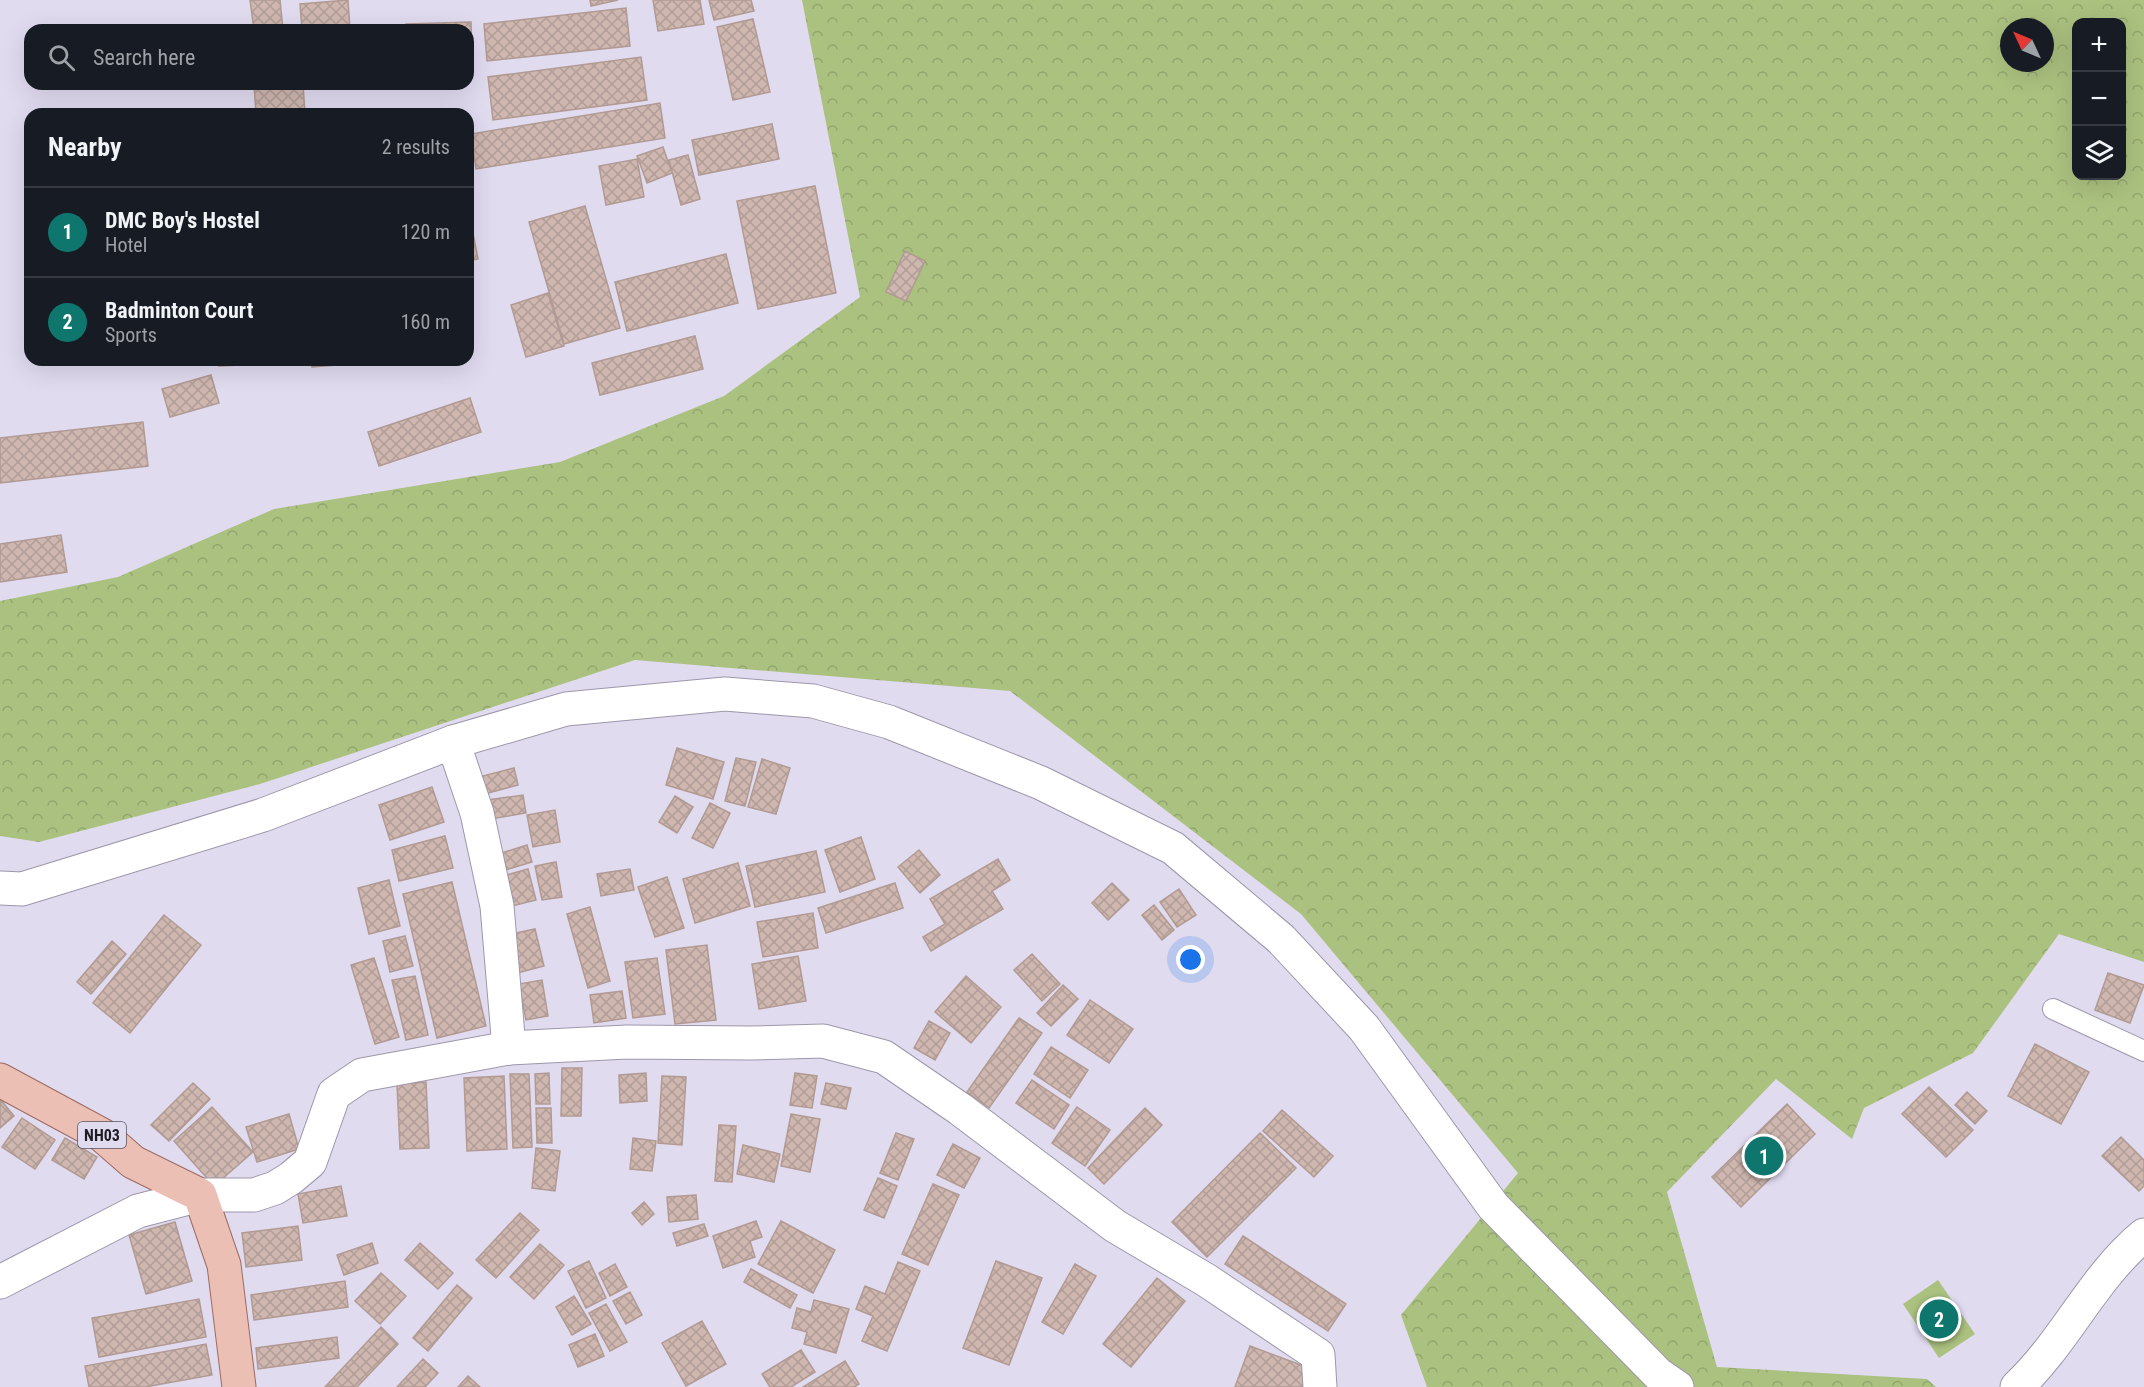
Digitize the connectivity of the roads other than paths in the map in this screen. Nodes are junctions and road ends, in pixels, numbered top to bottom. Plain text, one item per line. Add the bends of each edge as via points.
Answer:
1 (453, 742) junction
2 (0, 888) edge
3 (2053, 1009) dead end
4 (509, 1048) junction
5 (2144, 1051) edge
6 (0, 1080) edge
7 (200, 1196) junction
8 (2144, 1236) edge
9 (0, 1282) edge
10 (239, 1387) edge
11 (1320, 1387) edge
12 (1677, 1387) edge
13 (2017, 1387) edge

1 - 2 main road via 263,815 22,889
1 - 4 main road via 477,813 497,906
1 - 12 main road via 566,709 725,694 813,701 889,722 1041,783 1173,848 1281,939 1364,1028 1493,1206 1658,1374
3 - 5 lane
4 - 7 main road via 362,1075 334,1094 310,1162 291,1178 254,1195
4 - 11 main road via 627,1042 823,1041 884,1057 1115,1226 1206,1280 1318,1355
6 - 7 main road, NH03 via 102,1135 133,1162
7 - 9 main road via 138,1211
7 - 10 main road via 224,1266
8 - 13 main road via 2108,1274 2039,1366

